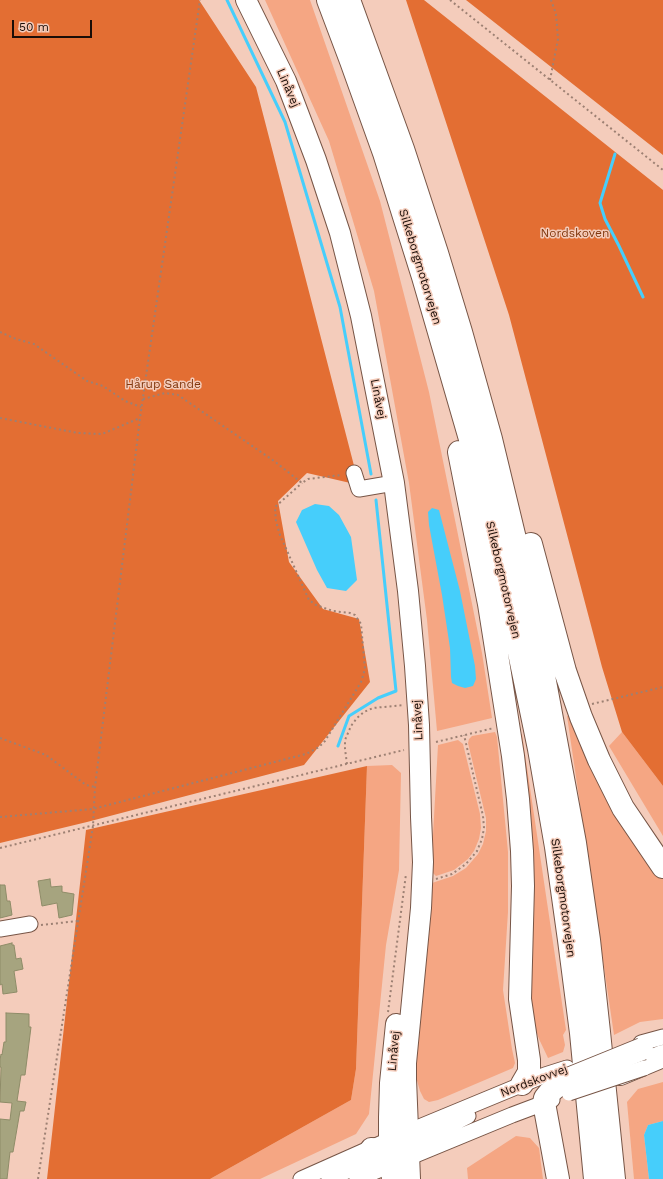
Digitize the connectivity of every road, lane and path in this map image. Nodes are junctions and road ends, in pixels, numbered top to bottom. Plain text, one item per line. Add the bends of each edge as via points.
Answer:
1 (200, 0) edge
2 (246, 0) edge
3 (328, 0) edge
4 (349, 0) edge
5 (450, 0) edge
6 (551, 0) edge
7 (550, 80) junction
8 (663, 170) edge
9 (412, 174) junction
10 (405, 217) junction
11 (0, 332) edge
12 (143, 399) junction
13 (141, 407) junction
14 (0, 418) edge
15 (140, 418) junction
16 (354, 472) joint
17 (302, 483) junction
18 (394, 483) junction
19 (663, 687) edge
20 (407, 705) dead end
21 (590, 705) dead end
22 (497, 728) dead end
23 (464, 735) junction
24 (0, 738) edge
25 (436, 742) dead end
26 (405, 750) dead end
27 (347, 764) junction
28 (94, 787) junction
29 (93, 809) junction
30 (0, 817) edge
31 (421, 817) junction
32 (93, 826) junction
33 (0, 848) edge
34 (663, 867) edge
35 (407, 869) dead end
36 (431, 879) dead end
37 (78, 921) junction
38 (30, 924) joint
39 (0, 929) edge
40 (387, 1018) dead end
41 (524, 1026) junction
42 (663, 1037) edge
43 (663, 1041) edge
44 (663, 1056) edge
45 (647, 1057) edge
46 (606, 1081) joint
47 (522, 1084) junction
48 (559, 1086) junction
49 (396, 1154) edge
50 (38, 1179) edge
51 (301, 1179) edge
52 (329, 1179) edge
53 (357, 1179) edge
54 (410, 1179) edge
55 (558, 1179) edge
56 (595, 1179) edge
57 (614, 1179) edge

1 - 12 path
2 - 18 main road, Linåvej via 286,81 340,233 361,316
3 - 10 highway, Silkeborgmotorvejen
4 - 9 highway, Silkeborgmotorvejen
5 - 7 path
6 - 7 path via 556,14 558,39
7 - 8 path
9 - 34 highway via 469,329 489,392 565,671 581,717 623,808
9 - 57 highway, Silkeborgmotorvejen via 491,439 539,649 575,843 589,940
10 - 41 highway via 480,556 513,756 522,851 519,991
10 - 56 highway, Silkeborgmotorvejen via 472,446 498,551 531,711 556,847 569,940
11 - 13 path via 34,344 87,381 103,386 125,401
12 - 13 path
12 - 17 path via 165,393 178,395
13 - 15 path
14 - 15 path via 78,433 102,434
15 - 28 path
16 - 17 path via 308,479
16 - 18 street via 359,489
17 - 29 path via 275,507 280,535 310,600 333,611 355,615 361,624 364,668 361,682 325,741 306,754
18 - 31 main road, Linåvej via 415,666
19 - 21 path
20 - 27 path via 373,708 357,718 345,740
22 - 23 path
23 - 25 path
23 - 36 path via 483,816 482,840 471,860 462,868 446,877
24 - 28 path via 46,755 86,785
26 - 27 path
27 - 32 path
28 - 29 path
29 - 30 path
29 - 32 path
31 - 49 main road, Linåvej via 421,908
31 - 49 main road, Linåvej via 401,1002
32 - 33 path
32 - 37 path
35 - 40 path
37 - 38 path
37 - 50 path
38 - 39 street
41 - 47 highway via 529,1060 528,1072
41 - 48 highway
42 - 45 street
43 - 45 highway
44 - 45 highway
45 - 46 highway, bridge
45 - 48 highway, bridge
46 - 48 street, Nordskovvej, bridge
47 - 48 street, Nordskovvej
47 - 49 street, Nordskovvej via 482,1110
48 - 49 street, Nordskovvej
48 - 55 highway
49 - 51 street
49 - 52 street
49 - 53 street
49 - 54 main road

